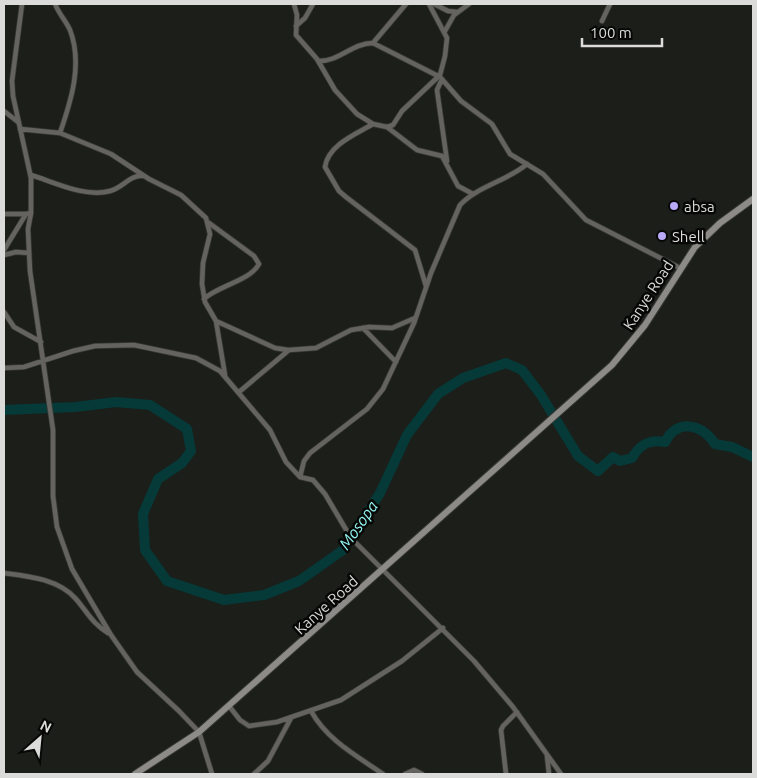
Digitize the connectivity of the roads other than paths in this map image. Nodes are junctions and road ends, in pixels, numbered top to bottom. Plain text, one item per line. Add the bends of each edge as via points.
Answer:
1 (15, 4) edge
2 (55, 4) edge
3 (294, 4) edge
4 (313, 4) edge
5 (406, 4) edge
6 (429, 4) edge
7 (434, 4) edge
8 (469, 4) edge
9 (610, 4) edge
10 (21, 6) edge
11 (457, 12) junction
12 (602, 21) dead end
13 (296, 26) junction
14 (444, 31) junction
15 (373, 43) junction
16 (318, 62) junction
17 (440, 78) junction
18 (4, 111) edge
19 (18, 122) junction
20 (373, 124) junction
21 (387, 128) junction
22 (20, 129) junction
23 (60, 133) junction
24 (447, 164) junction
25 (527, 164) junction
26 (30, 174) junction
27 (146, 177) junction
28 (473, 194) junction
29 (753, 199) edge
30 (28, 213) junction
31 (4, 214) edge
32 (208, 223) junction
33 (4, 250) edge
34 (29, 253) junction
35 (4, 255) edge
36 (680, 268) junction
37 (426, 287) junction
38 (204, 299) junction
39 (4, 312) edge
40 (416, 318) junction
41 (216, 321) junction
42 (363, 328) junction
43 (41, 342) junction
44 (289, 350) junction
45 (43, 360) junction
46 (396, 362) junction
47 (4, 368) edge
48 (225, 376) junction
49 (239, 392) junction
50 (300, 477) junction
51 (384, 568) junction
52 (4, 573) edge
53 (443, 628) junction
54 (110, 635) junction
55 (229, 706) junction
56 (311, 711) junction
57 (517, 712) junction
58 (292, 717) junction
59 (199, 732) junction
60 (546, 753) junction
61 (135, 774) edge
62 (212, 774) edge
63 (254, 774) edge
64 (383, 774) edge
65 (405, 774) edge
66 (422, 774) edge
67 (506, 774) edge
68 (550, 774) edge
69 (561, 774) edge

1 - 10 street
2 - 23 street via 74,44 74,90
3 - 13 street
4 - 13 street
5 - 15 street
6 - 14 street
7 - 11 street
8 - 11 street
9 - 12 street
10 - 19 street via 12,81
11 - 14 street
13 - 16 street via 296,34
14 - 17 street via 446,51
15 - 16 street via 355,48 334,60
15 - 17 street
16 - 20 street via 335,90 358,114
17 - 21 street
17 - 24 street via 437,90
17 - 25 street via 461,101 492,124 510,154
18 - 19 street
19 - 22 street
20 - 21 street
20 - 37 street via 336,146 326,162 327,172 346,197 415,250
21 - 24 street via 417,150 439,154
22 - 23 street
22 - 26 street
23 - 27 street via 111,154
24 - 28 street via 458,186
25 - 28 street
25 - 36 street via 543,174 590,223
26 - 27 street via 83,191 102,192 116,189 135,176
26 - 30 street
27 - 32 street via 181,195
28 - 37 street via 456,212
29 - 36 main road, Kanye Road via 707,234
30 - 31 street
30 - 33 street
30 - 34 street
32 - 38 street via 210,234 203,263
32 - 38 street via 254,256 259,264
34 - 35 street
34 - 43 street
36 - 51 main road, Kanye Road via 635,339 612,365
37 - 40 street
38 - 41 street
39 - 43 street via 14,327
40 - 42 street via 392,328
40 - 46 street
41 - 44 street via 274,348
41 - 48 street
42 - 44 street via 351,330 316,348
42 - 46 street
43 - 45 street
44 - 49 street
45 - 47 street via 24,367
45 - 48 street via 95,346 134,345 196,358
45 - 54 street via 53,430 53,496 57,527 72,569
46 - 50 street via 383,389 367,409 305,459
48 - 49 street
49 - 50 street via 270,430 286,462
50 - 51 street via 313,480 351,538
51 - 53 street
51 - 55 main road, Kanye Road
52 - 54 street via 54,584 74,597 89,618
53 - 56 street via 358,690
53 - 57 street
54 - 59 street via 137,672
55 - 58 street via 248,726
55 - 59 main road, Kanye Road
56 - 58 street
56 - 64 street via 337,742
57 - 60 street
57 - 67 street via 501,730
58 - 63 street via 268,761
59 - 61 main road, Kanye Road
59 - 62 street
60 - 68 street
60 - 69 street
65 - 66 street via 414,770

